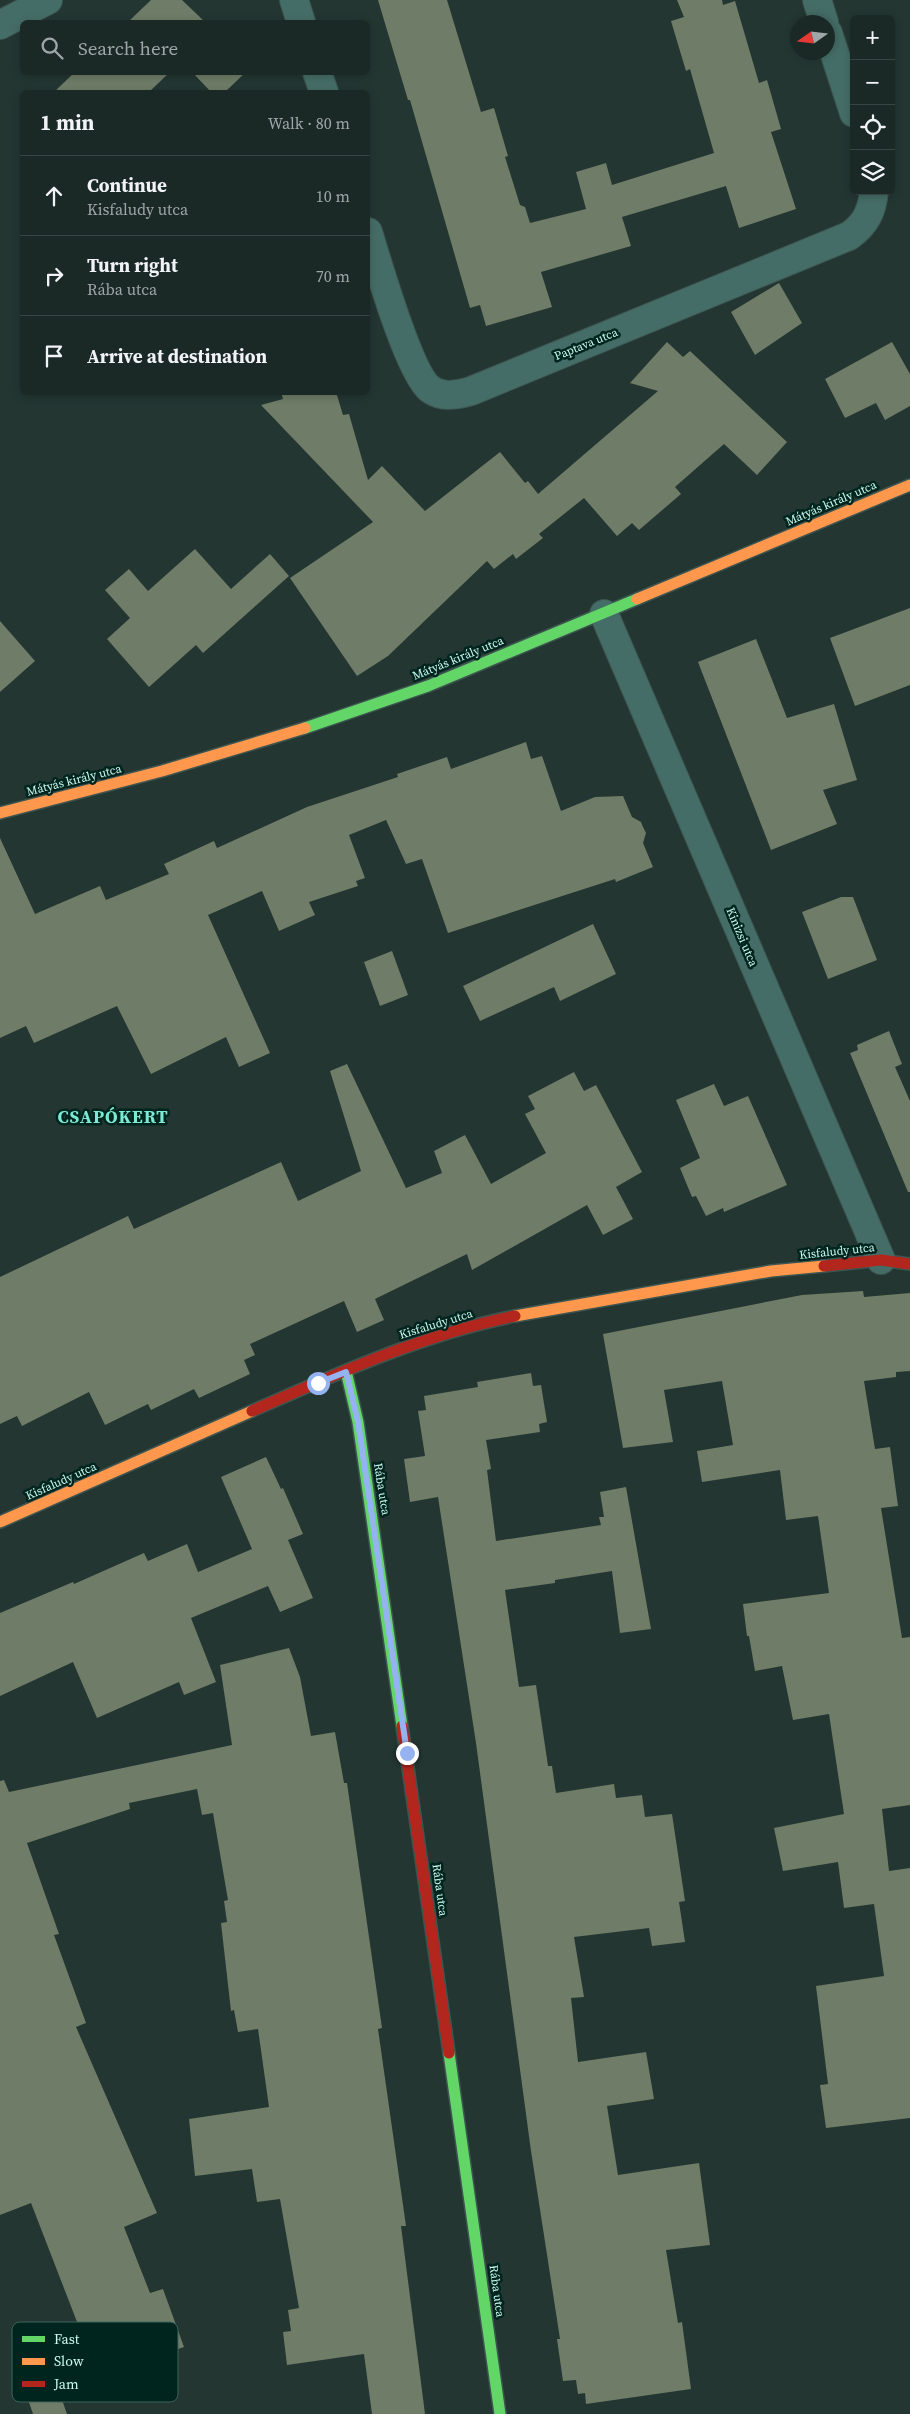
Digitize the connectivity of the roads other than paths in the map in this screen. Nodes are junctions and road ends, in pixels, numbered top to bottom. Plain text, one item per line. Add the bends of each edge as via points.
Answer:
1 (48, 0) edge
2 (294, 0) edge
3 (817, 0) edge
4 (822, 15) edge
5 (300, 20) edge
6 (0, 25) edge
7 (835, 55) edge
8 (318, 75) edge
9 (323, 90) edge
10 (851, 105) edge
11 (873, 195) edge
12 (370, 238) edge
13 (910, 485) edge
14 (604, 614) junction
15 (0, 813) edge
16 (881, 1260) junction
17 (910, 1264) edge
18 (346, 1372) junction
19 (0, 1522) edge
20 (500, 2414) edge

1 - 6 street
2 - 5 street
3 - 4 street
7 - 10 street
8 - 9 street
11 - 12 street, Paptava utca via 868,217 849,236 454,395 438,394 428,388 416,369
13 - 14 street, Mátyás király utca
14 - 15 street, Mátyás király utca via 428,686 299,731 141,778
14 - 16 street, Kinizsi utca
16 - 17 street, Kisfaludy utca
16 - 18 street, Kisfaludy utca via 771,1271 509,1317 394,1352
18 - 19 street, Kisfaludy utca
18 - 20 street, Rába utca via 358,1422 379,1559

